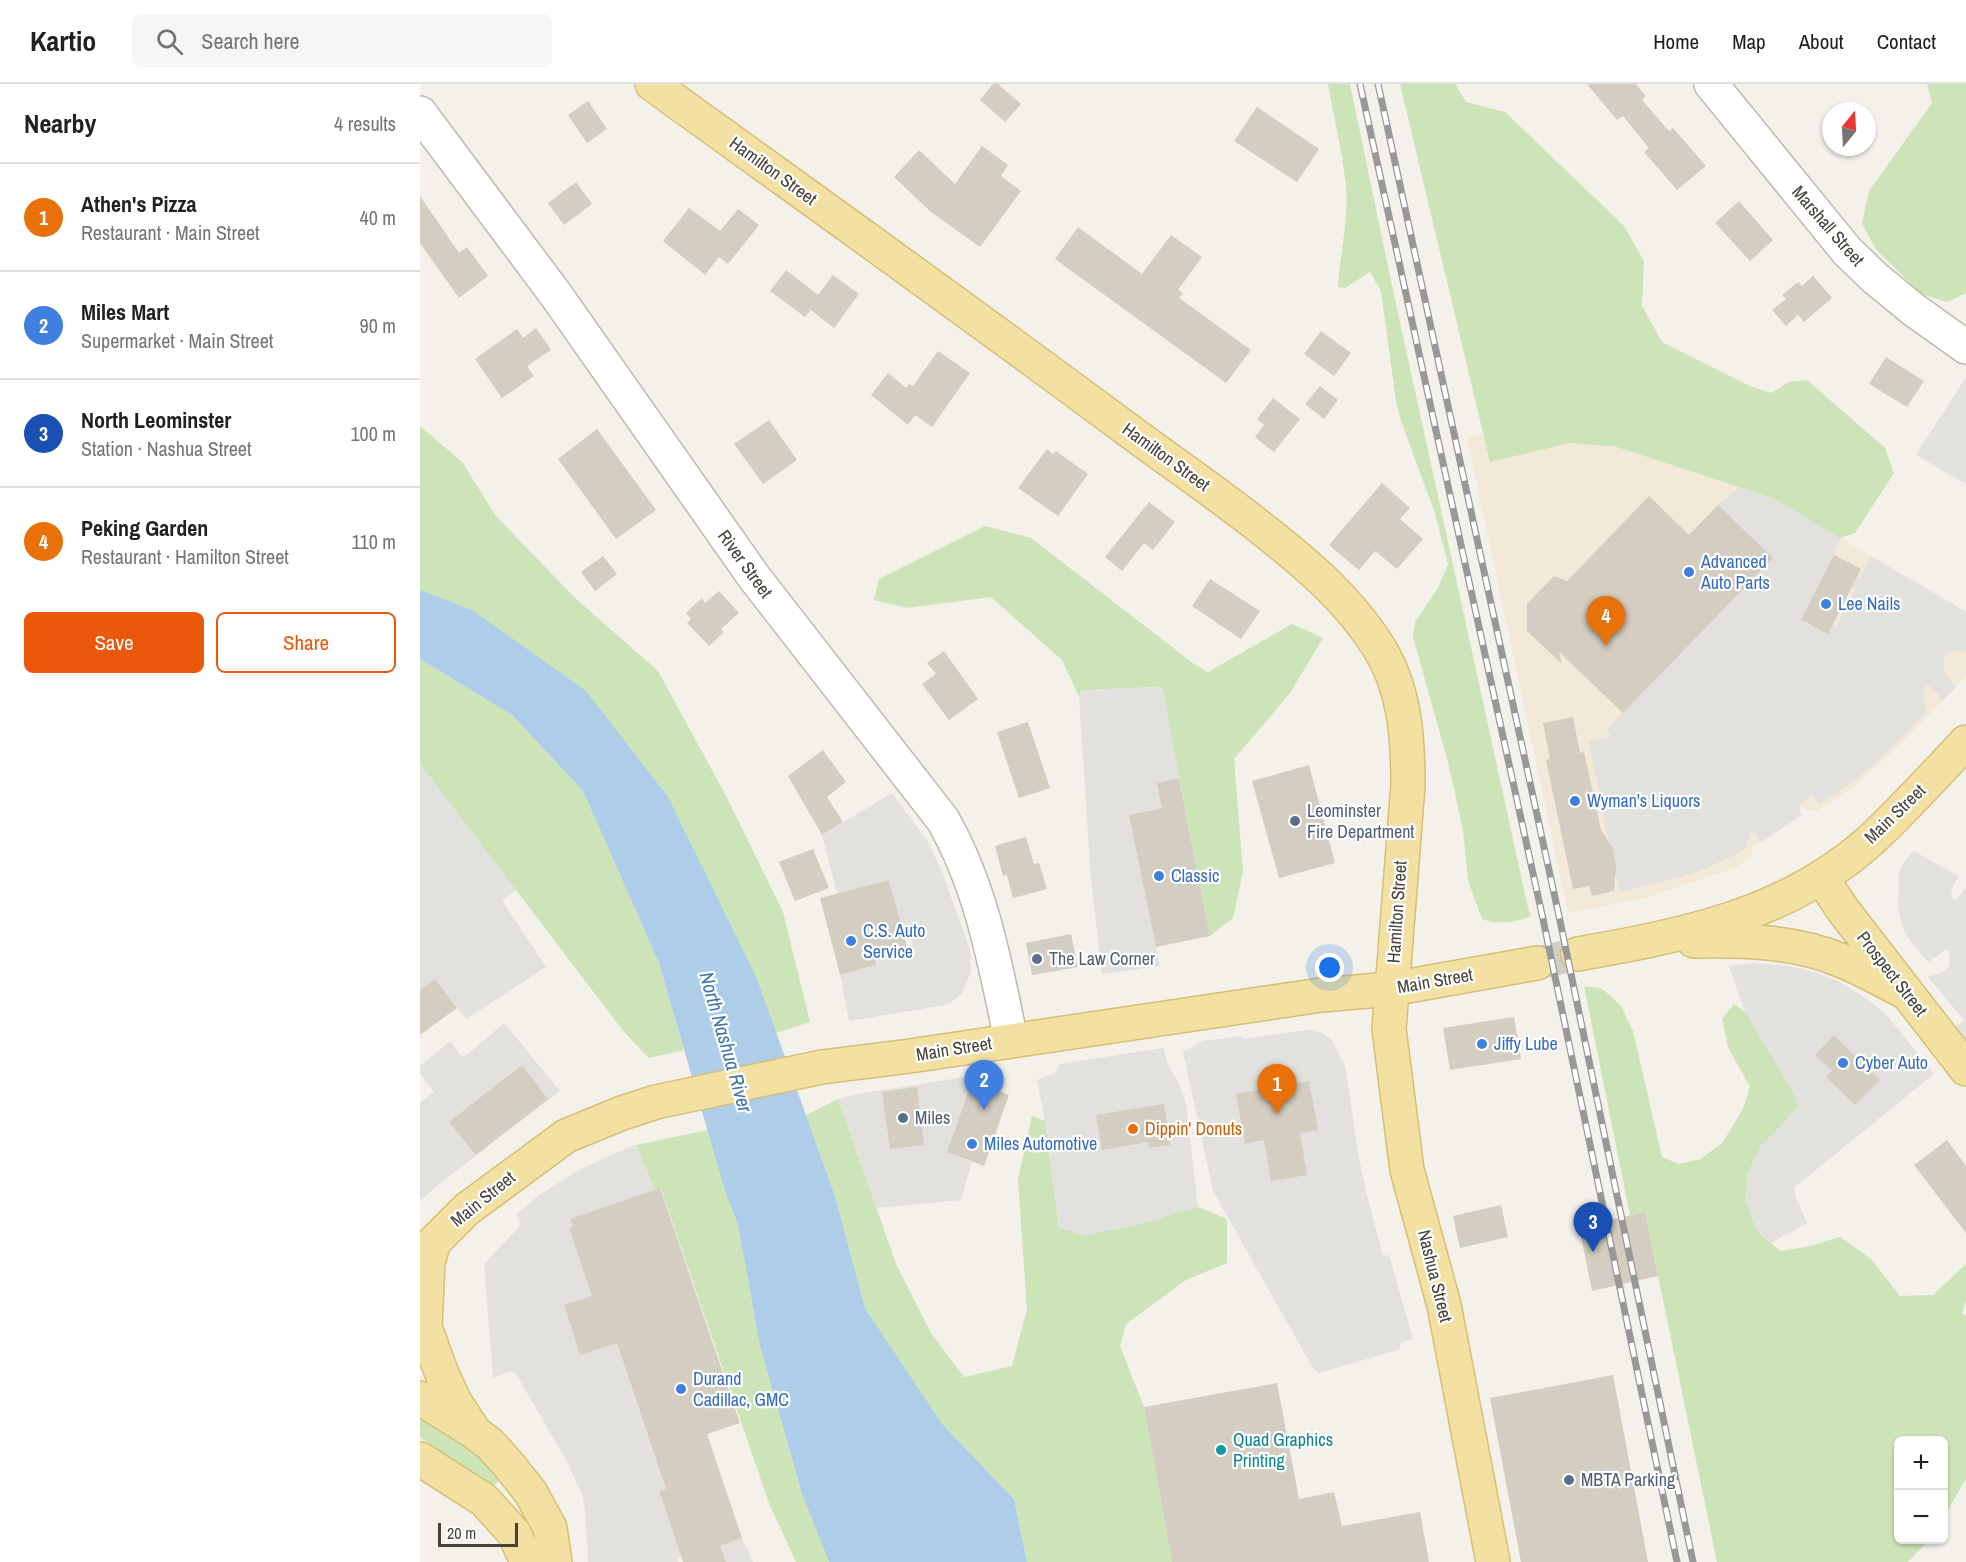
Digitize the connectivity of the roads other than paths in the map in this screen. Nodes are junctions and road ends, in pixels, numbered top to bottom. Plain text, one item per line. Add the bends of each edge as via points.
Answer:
1 (652, 84) edge
2 (1711, 84) edge
3 (420, 113) edge
4 (1966, 347) edge
5 (1966, 742) edge
6 (1821, 877) junction
7 (1647, 942) junction
8 (1578, 954) tunnel mouth
9 (1537, 963) tunnel mouth
10 (1392, 989) junction
11 (1907, 993) junction
12 (1011, 1040) junction
13 (1966, 1069) edge
14 (427, 1249) edge
15 (420, 1398) edge
16 (474, 1432) junction
17 (420, 1460) edge
18 (527, 1562) edge
19 (555, 1562) edge
20 (1493, 1562) edge

1 - 10 main road, Hamilton Street via 1245,515 1323,580 1362,623 1392,674 1406,724 1408,785
2 - 4 street, Marshall Street via 1847,251 1899,297
3 - 12 street, River Street via 556,295 754,577 943,819 986,922
5 - 6 main road, Main Street via 1871,840
6 - 7 main road, Main Street via 1767,907 1713,926
6 - 11 main road, Prospect Street
7 - 8 main road, Main Street
7 - 11 main road via 1780,944 1839,959
9 - 10 main road, Main Street
10 - 12 main road, Main Street via 1321,995
10 - 20 main road, Nashua Street via 1389,1029 1407,1170 1444,1305
11 - 13 main road, Prospect Street
12 - 14 main road, Main Street via 822,1067 622,1113 566,1136 467,1209
14 - 16 main road via 425,1327 455,1402
15 - 16 main road
16 - 19 main road via 490,1444 531,1493 550,1528
17 - 18 main road via 484,1500 514,1533

